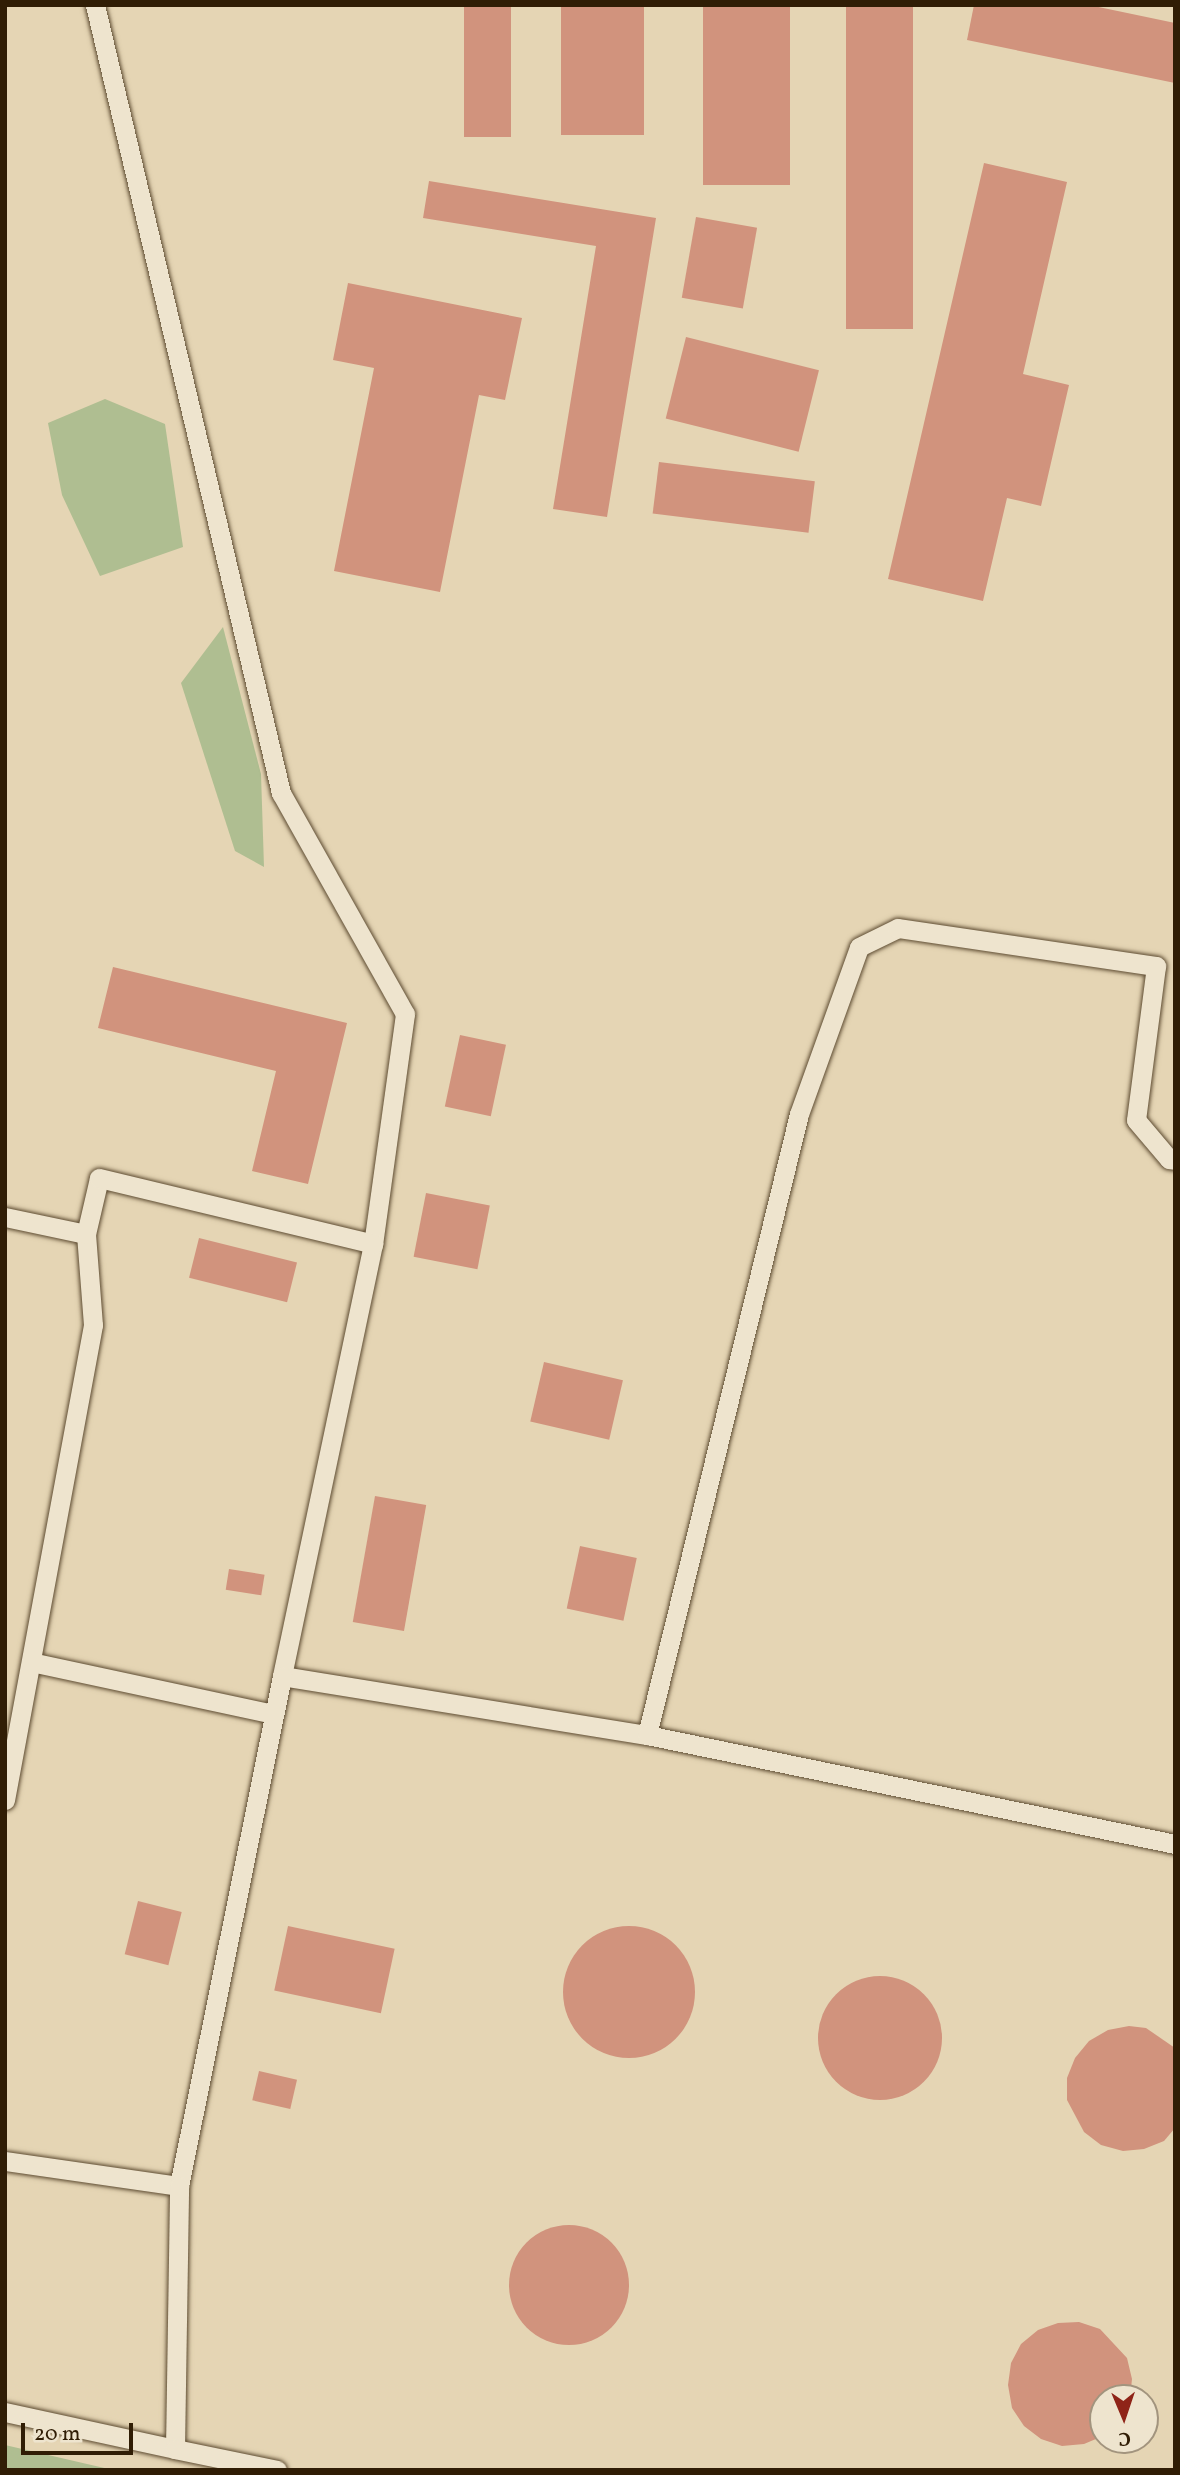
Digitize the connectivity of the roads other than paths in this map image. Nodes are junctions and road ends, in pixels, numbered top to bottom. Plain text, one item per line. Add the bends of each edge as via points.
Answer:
1 (95, 5) edge
2 (1175, 1160) edge
3 (5, 1217) edge
4 (86, 1234) junction
5 (373, 1244) junction
6 (31, 1662) junction
7 (282, 1676) junction
8 (273, 1714) junction
9 (647, 1735) junction
10 (5, 1800) edge
11 (1175, 1844) edge
12 (5, 2161) edge
13 (179, 2186) junction
14 (5, 2412) edge
15 (175, 2449) junction
16 (276, 2470) edge

1 - 5 lane via 281,793 405,1014
2 - 9 lane via 1169,1159 1136,1120 1156,966 898,928 859,947 799,1114
3 - 4 lane
4 - 5 lane via 99,1178
4 - 6 lane via 93,1325
5 - 7 lane
6 - 8 lane
6 - 10 lane
7 - 8 lane
7 - 9 lane
8 - 13 lane
9 - 11 lane
12 - 13 lane
13 - 15 lane
14 - 15 lane
15 - 16 lane

